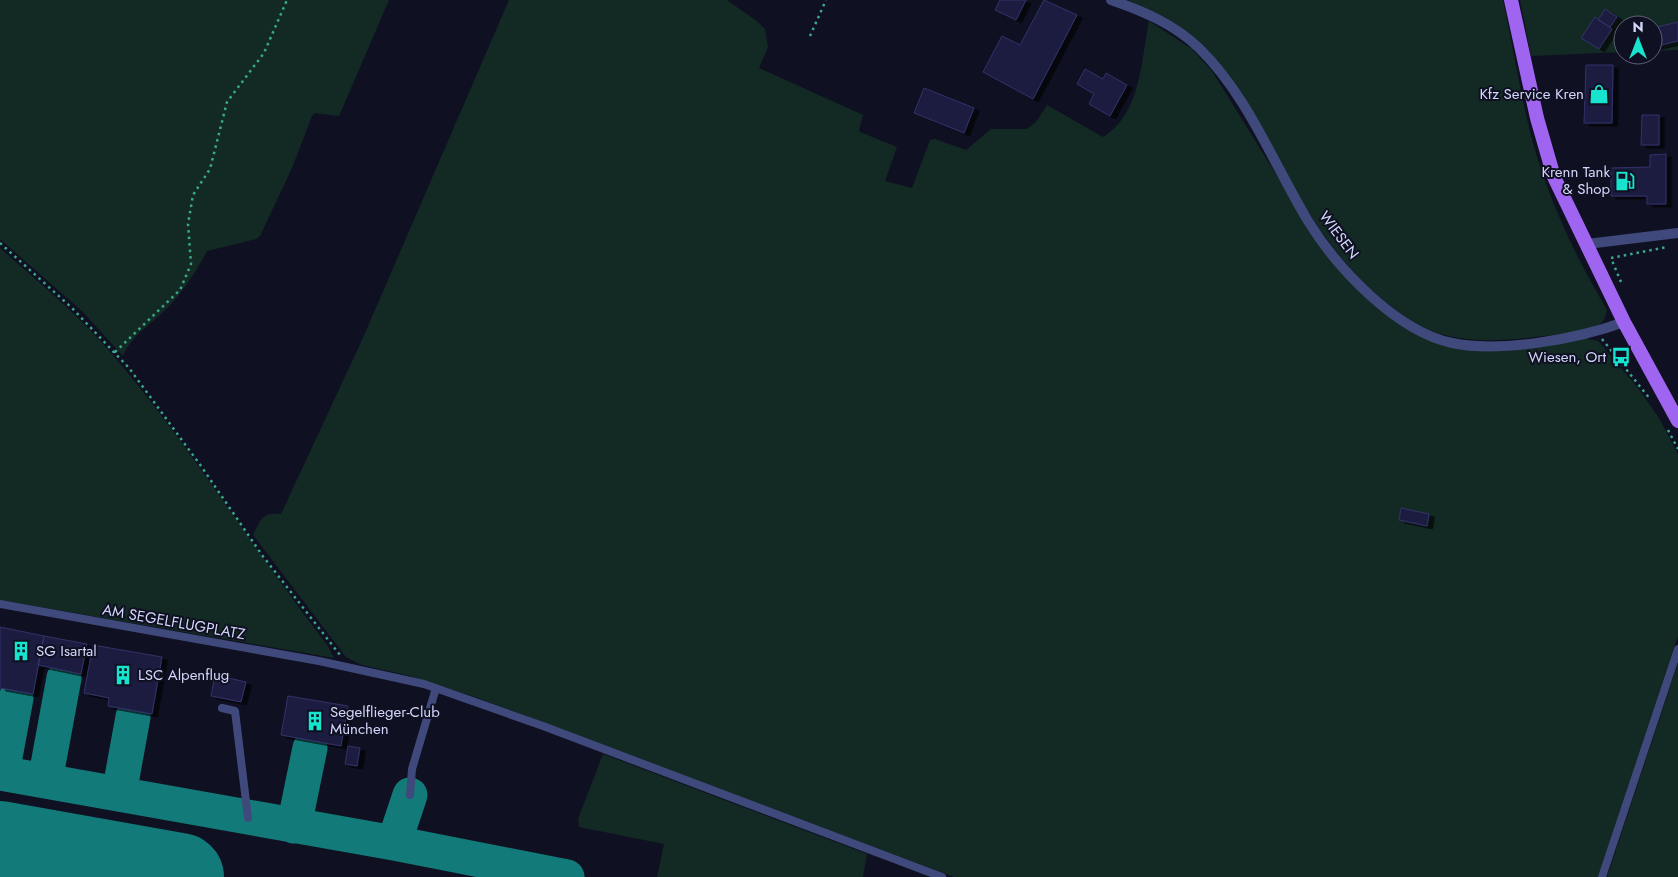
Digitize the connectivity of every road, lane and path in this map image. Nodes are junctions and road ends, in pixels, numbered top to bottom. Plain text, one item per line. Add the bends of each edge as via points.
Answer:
1 (287, 0) edge
2 (826, 0) edge
3 (1110, 0) edge
4 (1511, 0) edge
5 (810, 36) dead end
6 (1678, 233) edge
7 (0, 243) edge
8 (1587, 244) junction
9 (1668, 246) dead end
10 (1624, 291) dead end
11 (1624, 322) junction
12 (1596, 332) junction
13 (115, 352) junction
14 (1651, 401) dead end
15 (1673, 425) edge
16 (1678, 449) edge
17 (0, 604) edge
18 (1678, 649) edge
19 (344, 666) junction
20 (436, 688) junction
21 (222, 708) dead end
22 (410, 795) dead end
23 (248, 818) dead end
24 (942, 877) edge
25 (1602, 877) edge

1 - 13 path via 264,53 227,102 210,169 193,195 188,224 191,264 180,290
2 - 5 path
3 - 12 street, WIESEN via 1169,24 1199,48 1229,82 1309,222 1343,267 1398,318 1435,337 1468,345 1538,342
4 - 8 main road via 1537,118 1554,177
6 - 8 street
7 - 13 path
8 - 11 main road
9 - 10 path via 1611,258
11 - 12 street, WIESEN
11 - 15 main road
12 - 14 path
13 - 19 path via 201,466 262,555 337,650
15 - 16 path
17 - 19 lane, AM SEGELFLUGPLATZ
18 - 25 lane
19 - 20 lane, AM SEGELFLUGPLATZ
20 - 22 lane via 412,769
20 - 24 lane, AM SEGELFLUGPLATZ
21 - 23 lane via 235,711

